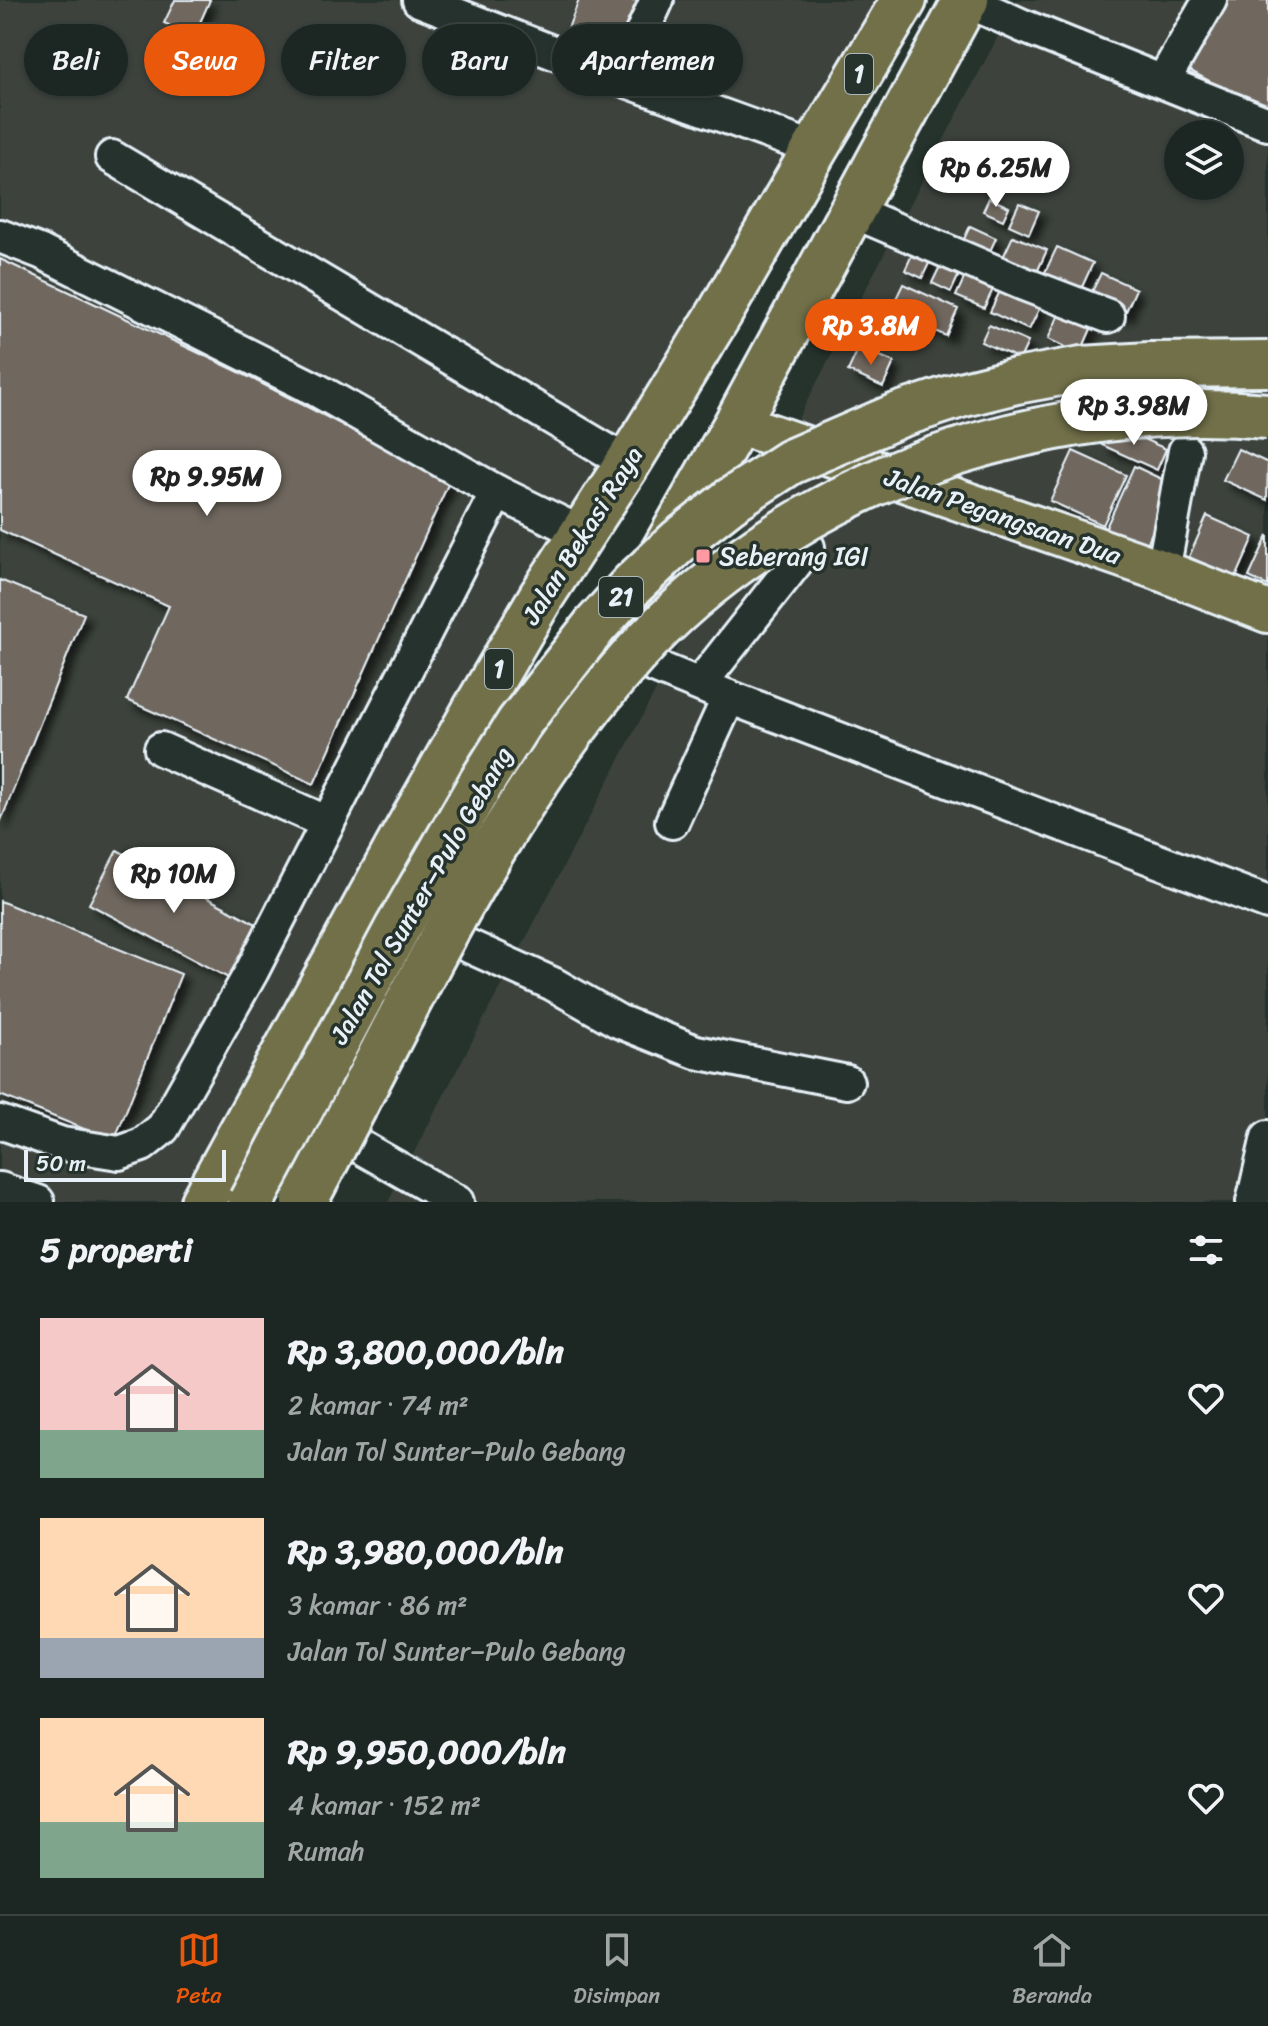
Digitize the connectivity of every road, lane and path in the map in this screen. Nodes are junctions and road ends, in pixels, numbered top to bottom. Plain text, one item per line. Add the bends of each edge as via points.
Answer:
1 (419, 0) edge
2 (657, 0) edge
3 (904, 0) edge
4 (966, 0) edge
5 (1210, 0) edge
6 (646, 24) edge
7 (552, 52) edge
8 (1163, 81) junction
9 (668, 96) edge
10 (1268, 124) edge
11 (815, 149) junction
12 (112, 157) dead end
13 (852, 211) junction
14 (0, 236) edge
15 (1108, 316) dead end
16 (1268, 364) edge
17 (1268, 416) edge
18 (737, 423) junction
19 (1185, 451) dead end
20 (628, 463) junction
21 (497, 492) junction
22 (581, 533) junction
23 (808, 547) dead end
24 (1163, 571) junction
25 (1268, 612) edge
26 (609, 647) junction
27 (715, 690) junction
28 (161, 749) dead end
29 (672, 822) dead end
30 (328, 823) junction
31 (1268, 903) edge
32 (455, 940) junction
33 (847, 1082) dead end
34 (0, 1122) edge
35 (1268, 1137) edge
36 (350, 1141) junction
37 (0, 1189) edge
38 (38, 1202) edge
39 (203, 1202) edge
40 (251, 1202) edge
41 (304, 1202) edge
42 (319, 1202) edge
43 (457, 1202) edge
44 (1253, 1202) edge

1 - 7 street
2 - 6 street
3 - 11 highway, Jalan Bekasi Raya / 1
4 - 8 street
4 - 13 highway, 1
5 - 8 street
8 - 10 street
9 - 11 street
11 - 20 highway, Jalan Bekasi Raya / 1
12 - 20 street
13 - 15 street
13 - 18 highway, 1
14 - 21 street via 317,390
16 - 40 highway, Jalan Tol Sunter–Pulo Gebang / 21, bridge via 1082,369 960,395 790,462 679,541 595,626 519,723 397,929
17 - 41 highway, Jalan Tol Sunter–Pulo Gebang / 21, bridge via 1110,417 999,439 926,462 801,521 679,610 599,696 527,794 459,908
18 - 24 main road, Jalan Pegangsaan Dua
18 - 26 highway, 1
19 - 24 street
20 - 22 highway, Jalan Bekasi Raya / 1
21 - 22 street
21 - 30 street
22 - 39 highway, Jalan Bekasi Raya / 1 via 407,830
23 - 27 street
24 - 25 main road, Jalan Pegangsaan Dua
26 - 27 street
26 - 32 highway, 1
27 - 29 street
27 - 31 street
28 - 30 street
30 - 34 street via 163,1128 142,1145 119,1153 62,1144
32 - 33 street via 553,984 618,1021 696,1052
32 - 36 highway, 1
35 - 44 street
36 - 42 highway, 1
36 - 43 street
37 - 38 street

